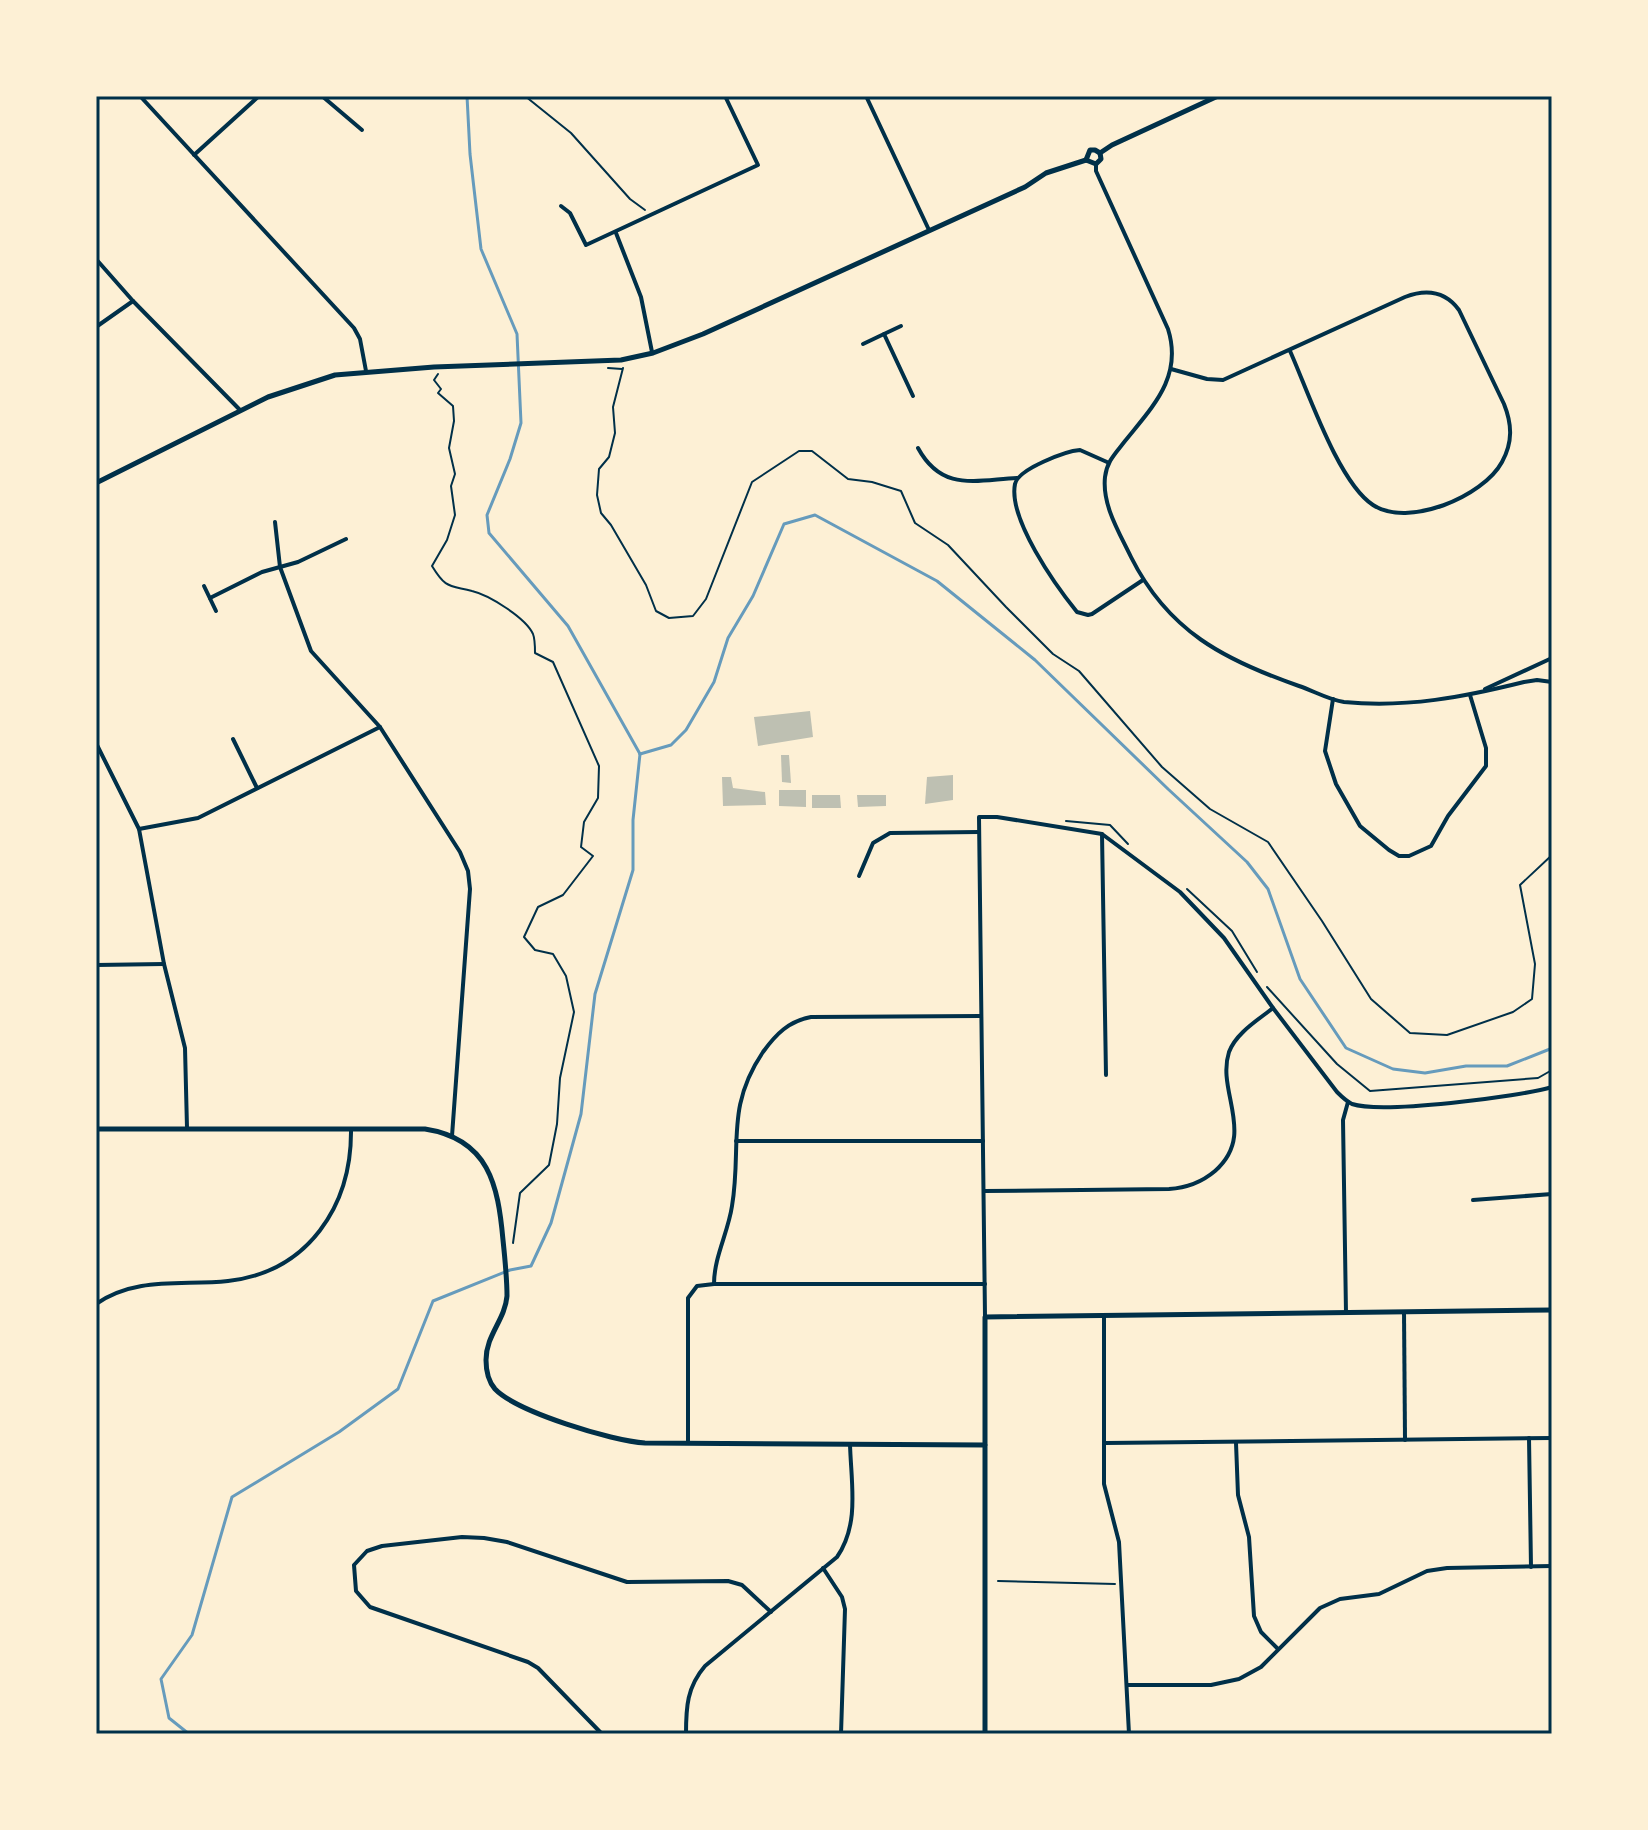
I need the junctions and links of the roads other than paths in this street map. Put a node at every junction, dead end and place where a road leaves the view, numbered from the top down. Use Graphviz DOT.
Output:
graph roads {
  1 [pos="259,96"];
  2 [pos="322,96"];
  3 [pos="725,96"];
  4 [pos="866,96"];
  5 [pos="1218,96"];
  6 [pos="142,97"];
  7 [pos="362,130"];
  8 [pos="1100,153"];
  9 [pos="194,155"];
  10 [pos="1086,160"];
  11 [pos="1096,164"];
  12 [pos="561,206"];
  13 [pos="929,230"];
  14 [pos="616,233"];
  15 [pos="96,259"];
  16 [pos="133,301"];
  17 [pos="901,326"];
  18 [pos="96,327"];
  19 [pos="884,334"];
  20 [pos="863,344"];
  21 [pos="1290,351"];
  22 [pos="653,353"];
  23 [pos="1171,369"];
  24 [pos="366,371"];
  25 [pos="913,396"];
  26 [pos="240,410"];
  27 [pos="918,448"];
  28 [pos="1107,462"];
  29 [pos="1017,478"];
  30 [pos="96,483"];
  31 [pos="275,522"];
  32 [pos="346,539"];
  33 [pos="280,567"];
  34 [pos="1143,580"];
  35 [pos="204,586"];
  36 [pos="210,598"];
  37 [pos="216,611"];
  38 [pos="1552,658"];
  39 [pos="1552,682"];
  40 [pos="1480,692"];
  41 [pos="1470,695"];
  42 [pos="1333,699"];
  43 [pos="380,727"];
  44 [pos="233,739"];
  45 [pos="96,743"];
  46 [pos="257,788"];
  47 [pos="139,829"];
  48 [pos="979,832"];
  49 [pos="1102,834"];
  50 [pos="859,876"];
  51 [pos="164,964"];
  52 [pos="96,965"];
  53 [pos="1273,1008"];
  54 [pos="981,1016"];
  55 [pos="1106,1075"];
  56 [pos="1552,1087"];
  57 [pos="1348,1102"];
  58 [pos="187,1128"];
  59 [pos="96,1129"];
  60 [pos="351,1129"];
  61 [pos="452,1136"];
  62 [pos="736,1141"];
  63 [pos="983,1141"];
  64 [pos="984,1191"];
  65 [pos="1552,1194"];
  66 [pos="1473,1200"];
  67 [pos="714,1284"];
  68 [pos="985,1284"];
  69 [pos="96,1304"];
  70 [pos="1552,1310"];
  71 [pos="1404,1312"];
  72 [pos="1346,1313"];
  73 [pos="1104,1316"];
  74 [pos="985,1317"];
  75 [pos="1529,1438"];
  76 [pos="1552,1438"];
  77 [pos="1405,1440"];
  78 [pos="688,1443"];
  79 [pos="1105,1443"];
  80 [pos="1236,1443"];
  81 [pos="850,1444"];
  82 [pos="985,1445"];
  83 [pos="1552,1566"];
  84 [pos="1531,1567"];
  85 [pos="823,1568"];
  86 [pos="771,1612"];
  87 [pos="1278,1649"];
  88 [pos="1128,1685"];
  89 [pos="602,1734"];
  90 [pos="686,1734"];
  91 [pos="841,1734"];
  92 [pos="985,1734"];
  93 [pos="1129,1734"];
  1 -- 9 [label="street"];
  2 -- 7 [label="street"];
  3 -- 14 [label="street"];
  4 -- 13 [label="street"];
  5 -- 8 [label="street"];
  6 -- 9 [label="street"];
  8 -- 10 [label="street"];
  8 -- 11 [label="street"];
  9 -- 24 [label="street"];
  10 -- 11 [label="street"];
  10 -- 13 [label="street"];
  11 -- 23 [label="street"];
  12 -- 14 [label="street"];
  13 -- 22 [label="street"];
  14 -- 22 [label="street"];
  15 -- 16 [label="street"];
  16 -- 18 [label="street"];
  16 -- 26 [label="street"];
  17 -- 19 [label="street"];
  19 -- 20 [label="street"];
  19 -- 25 [label="street"];
  21 -- 21 [label="street"];
  21 -- 23 [label="street"];
  22 -- 24 [label="street"];
  23 -- 28 [label="street"];
  24 -- 26 [label="street"];
  26 -- 30 [label="street"];
  27 -- 29 [label="street"];
  28 -- 29 [label="street"];
  28 -- 34 [label="street"];
  29 -- 34 [label="street"];
  31 -- 33 [label="street"];
  32 -- 33 [label="street"];
  33 -- 36 [label="street"];
  33 -- 43 [label="street"];
  34 -- 42 [label="street"];
  35 -- 36 [label="street"];
  36 -- 37 [label="street"];
  38 -- 40 [label="street"];
  39 -- 40 [label="street"];
  40 -- 41 [label="street"];
  41 -- 42 [label="street"];
  41 -- 42 [label="street"];
  43 -- 46 [label="street"];
  43 -- 61 [label="street"];
  44 -- 46 [label="street"];
  45 -- 47 [label="street"];
  46 -- 47 [label="street"];
  47 -- 51 [label="street"];
  48 -- 49 [label="street"];
  48 -- 50 [label="street"];
  48 -- 54 [label="street"];
  49 -- 53 [label="street"];
  49 -- 55 [label="street"];
  51 -- 52 [label="street"];
  51 -- 58 [label="street"];
  53 -- 57 [label="street"];
  53 -- 64 [label="street"];
  54 -- 62 [label="street"];
  54 -- 63 [label="street"];
  56 -- 57 [label="street"];
  57 -- 72 [label="street"];
  58 -- 59 [label="street"];
  58 -- 60 [label="street"];
  60 -- 61 [label="street"];
  60 -- 69 [label="street"];
  61 -- 78 [label="street"];
  62 -- 63 [label="street"];
  62 -- 67 [label="street"];
  63 -- 64 [label="street"];
  64 -- 68 [label="street"];
  65 -- 66 [label="street"];
  67 -- 68 [label="street"];
  67 -- 78 [label="street"];
  68 -- 74 [label="street"];
  70 -- 71 [label="street"];
  71 -- 72 [label="street"];
  71 -- 77 [label="street"];
  72 -- 73 [label="street"];
  73 -- 74 [label="street"];
  73 -- 79 [label="street"];
  74 -- 82 [label="street"];
  75 -- 76 [label="street"];
  75 -- 77 [label="street"];
  75 -- 84 [label="street"];
  77 -- 80 [label="street"];
  78 -- 81 [label="street"];
  79 -- 80 [label="street"];
  79 -- 88 [label="street"];
  80 -- 87 [label="street"];
  81 -- 82 [label="street"];
  81 -- 85 [label="street"];
  82 -- 92 [label="street"];
  83 -- 84 [label="street"];
  84 -- 87 [label="street"];
  85 -- 86 [label="street"];
  85 -- 91 [label="street"];
  86 -- 89 [label="street"];
  86 -- 90 [label="street"];
  87 -- 88 [label="street"];
  88 -- 93 [label="street"];
}
